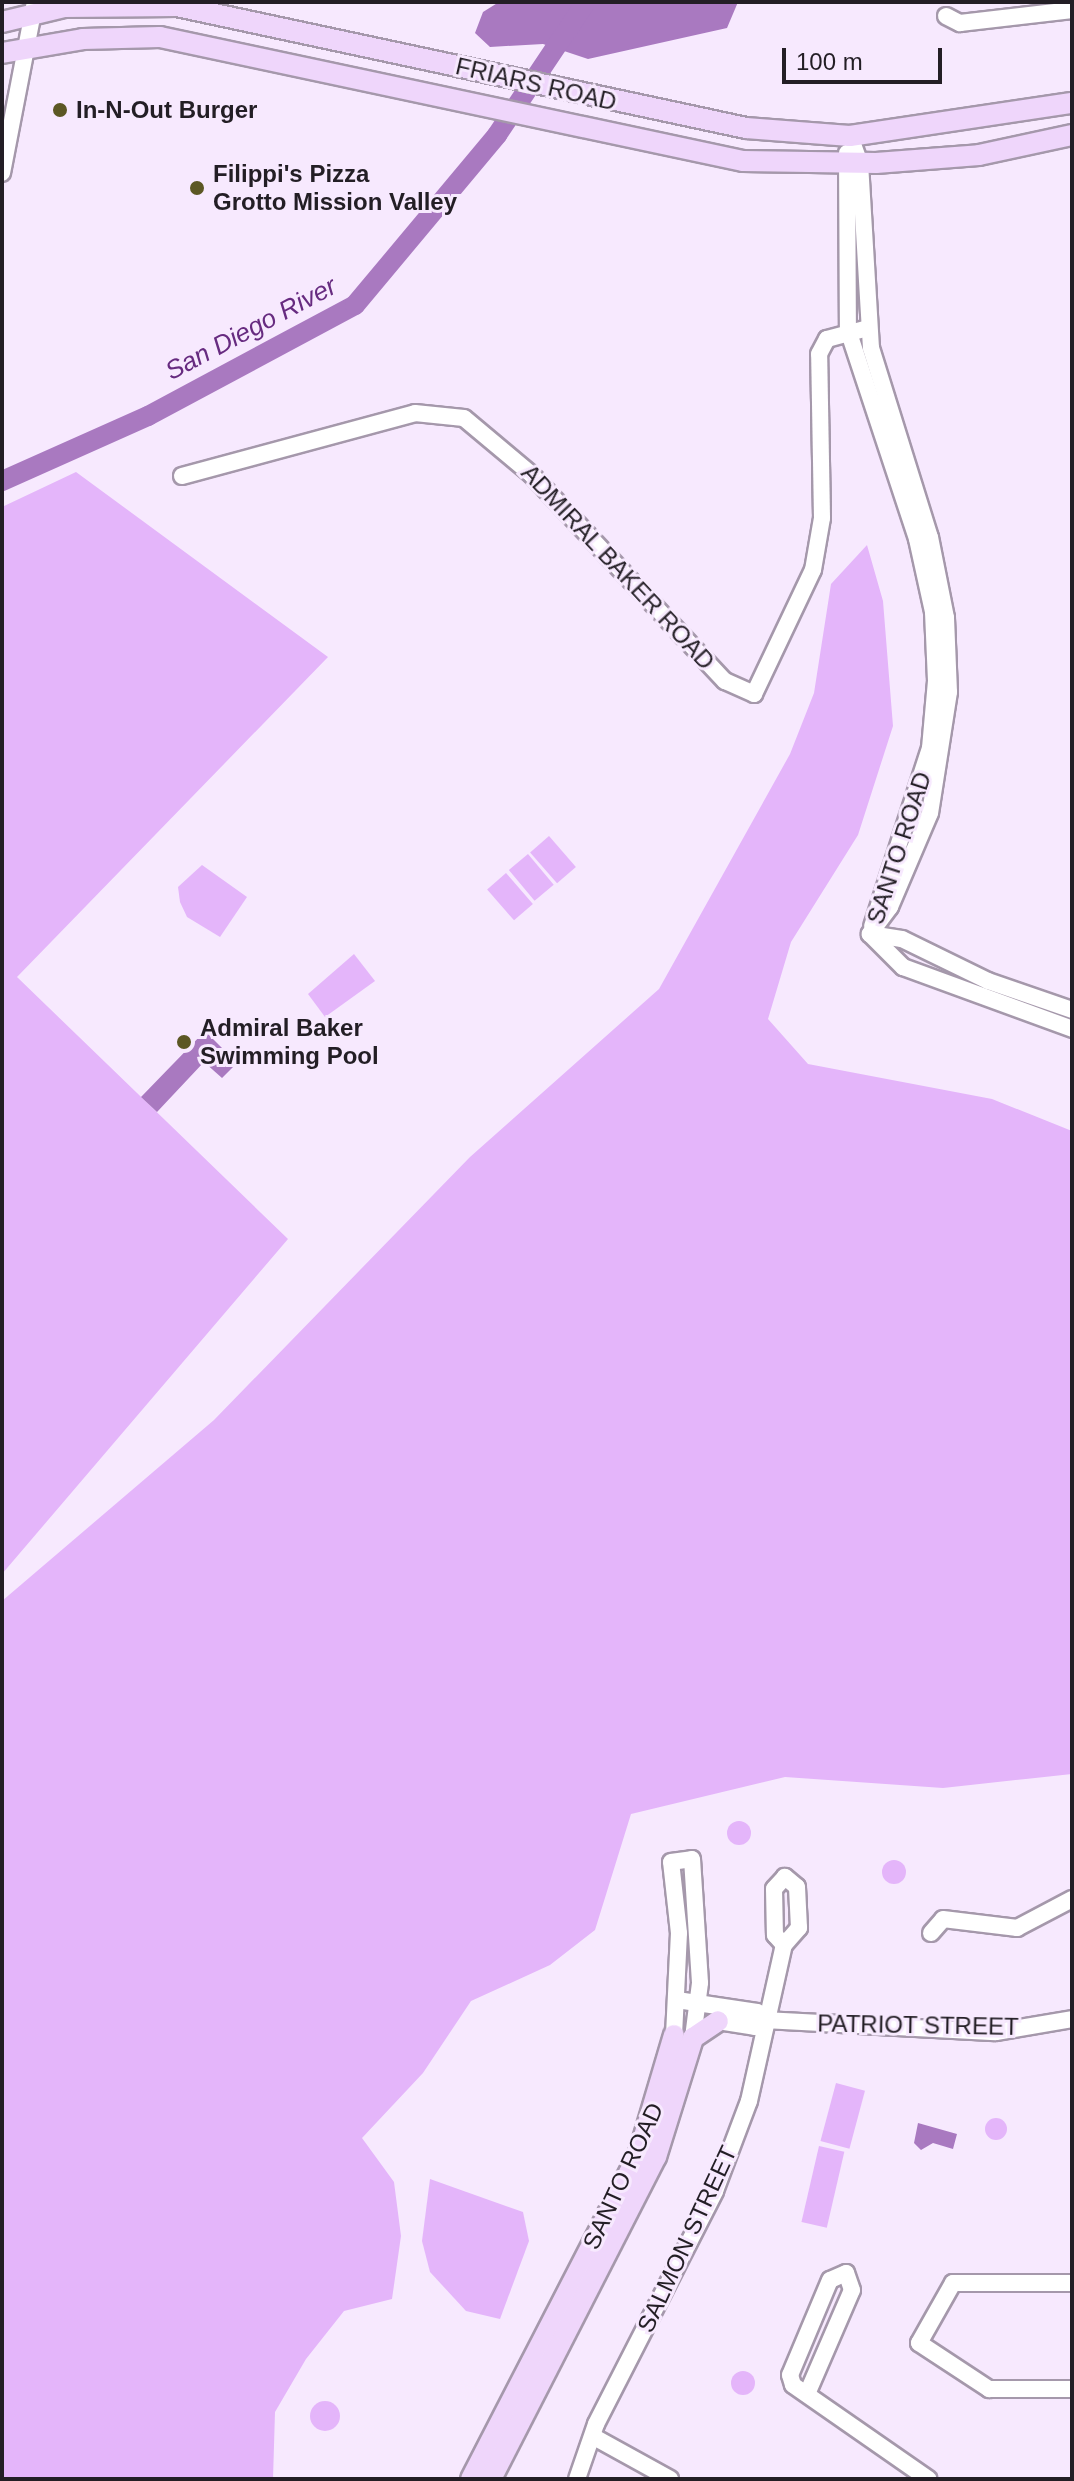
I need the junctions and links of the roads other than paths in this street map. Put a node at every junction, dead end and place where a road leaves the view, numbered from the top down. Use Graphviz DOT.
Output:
graph roads {
  1 [pos="34,8"];
  2 [pos="1072,10"];
  3 [pos="946,16"];
  4 [pos="2,22"];
  5 [pos="26,46"];
  6 [pos="2,53"];
  7 [pos="1072,103"];
  8 [pos="1072,135"];
  9 [pos="850,136"];
  10 [pos="852,164"];
  11 [pos="2,173"];
  12 [pos="868,328"];
  13 [pos="848,330"];
  14 [pos="182,476"];
  15 [pos="870,934"];
  16 [pos="1070,1004"];
  17 [pos="1066,1027"];
  18 [pos="1072,1899"];
  19 [pos="931,1933"];
  20 [pos="784,1945"];
  21 [pos="677,2000"];
  22 [pos="698,2002"];
  23 [pos="1072,2019"];
  24 [pos="764,2020"];
  25 [pos="718,2021"];
  26 [pos="683,2037"];
  27 [pos="1072,2283"];
  28 [pos="1072,2389"];
  29 [pos="807,2394"];
  30 [pos="594,2437"];
  31 [pos="471,2479"];
  32 [pos="491,2479"];
  33 [pos="577,2479"];
  34 [pos="670,2479"];
  35 [pos="928,2479"];
  1 -- 4 [label="main road, FRIARS ROAD"];
  1 -- 5 [label="street"];
  1 -- 9 [label="main road, FRIARS ROAD"];
  2 -- 3 [label="street"];
  5 -- 6 [label="main road, FRIARS ROAD"];
  5 -- 10 [label="main road, FRIARS ROAD"];
  5 -- 11 [label="street"];
  7 -- 9 [label="main road, FRIARS ROAD"];
  8 -- 10 [label="main road, FRIARS ROAD"];
  9 -- 10 [label="street, SANTO ROAD"];
  10 -- 12 [label="street, SANTO ROAD"];
  10 -- 13 [label="street, SANTO ROAD"];
  12 -- 13 [label="street"];
  12 -- 15 [label="street, SANTO ROAD"];
  13 -- 14 [label="street, ADMIRAL BAKER ROAD"];
  13 -- 15 [label="street, SANTO ROAD"];
  15 -- 16 [label="street"];
  15 -- 17 [label="street"];
  16 -- 17 [label="street"];
  18 -- 19 [label="street"];
  20 -- 24 [label="street, SALMON STREET"];
  21 -- 22 [label="street, PATRIOT STREET"];
  21 -- 22 [label="street, SANTO ROAD"];
  21 -- 26 [label="street, SANTO ROAD"];
  22 -- 24 [label="street, PATRIOT STREET"];
  22 -- 26 [label="street, SANTO ROAD"];
  23 -- 24 [label="street, PATRIOT STREET"];
  24 -- 25 [label="street, PATRIOT STREET"];
  24 -- 30 [label="street, SALMON STREET"];
  25 -- 26 [label="main road"];
  26 -- 31 [label="main road, SANTO ROAD"];
  26 -- 32 [label="main road, SANTO ROAD"];
  27 -- 28 [label="street"];
  29 -- 29 [label="street"];
  29 -- 35 [label="street"];
  30 -- 33 [label="street, SALMON STREET"];
  30 -- 34 [label="street"];
}
